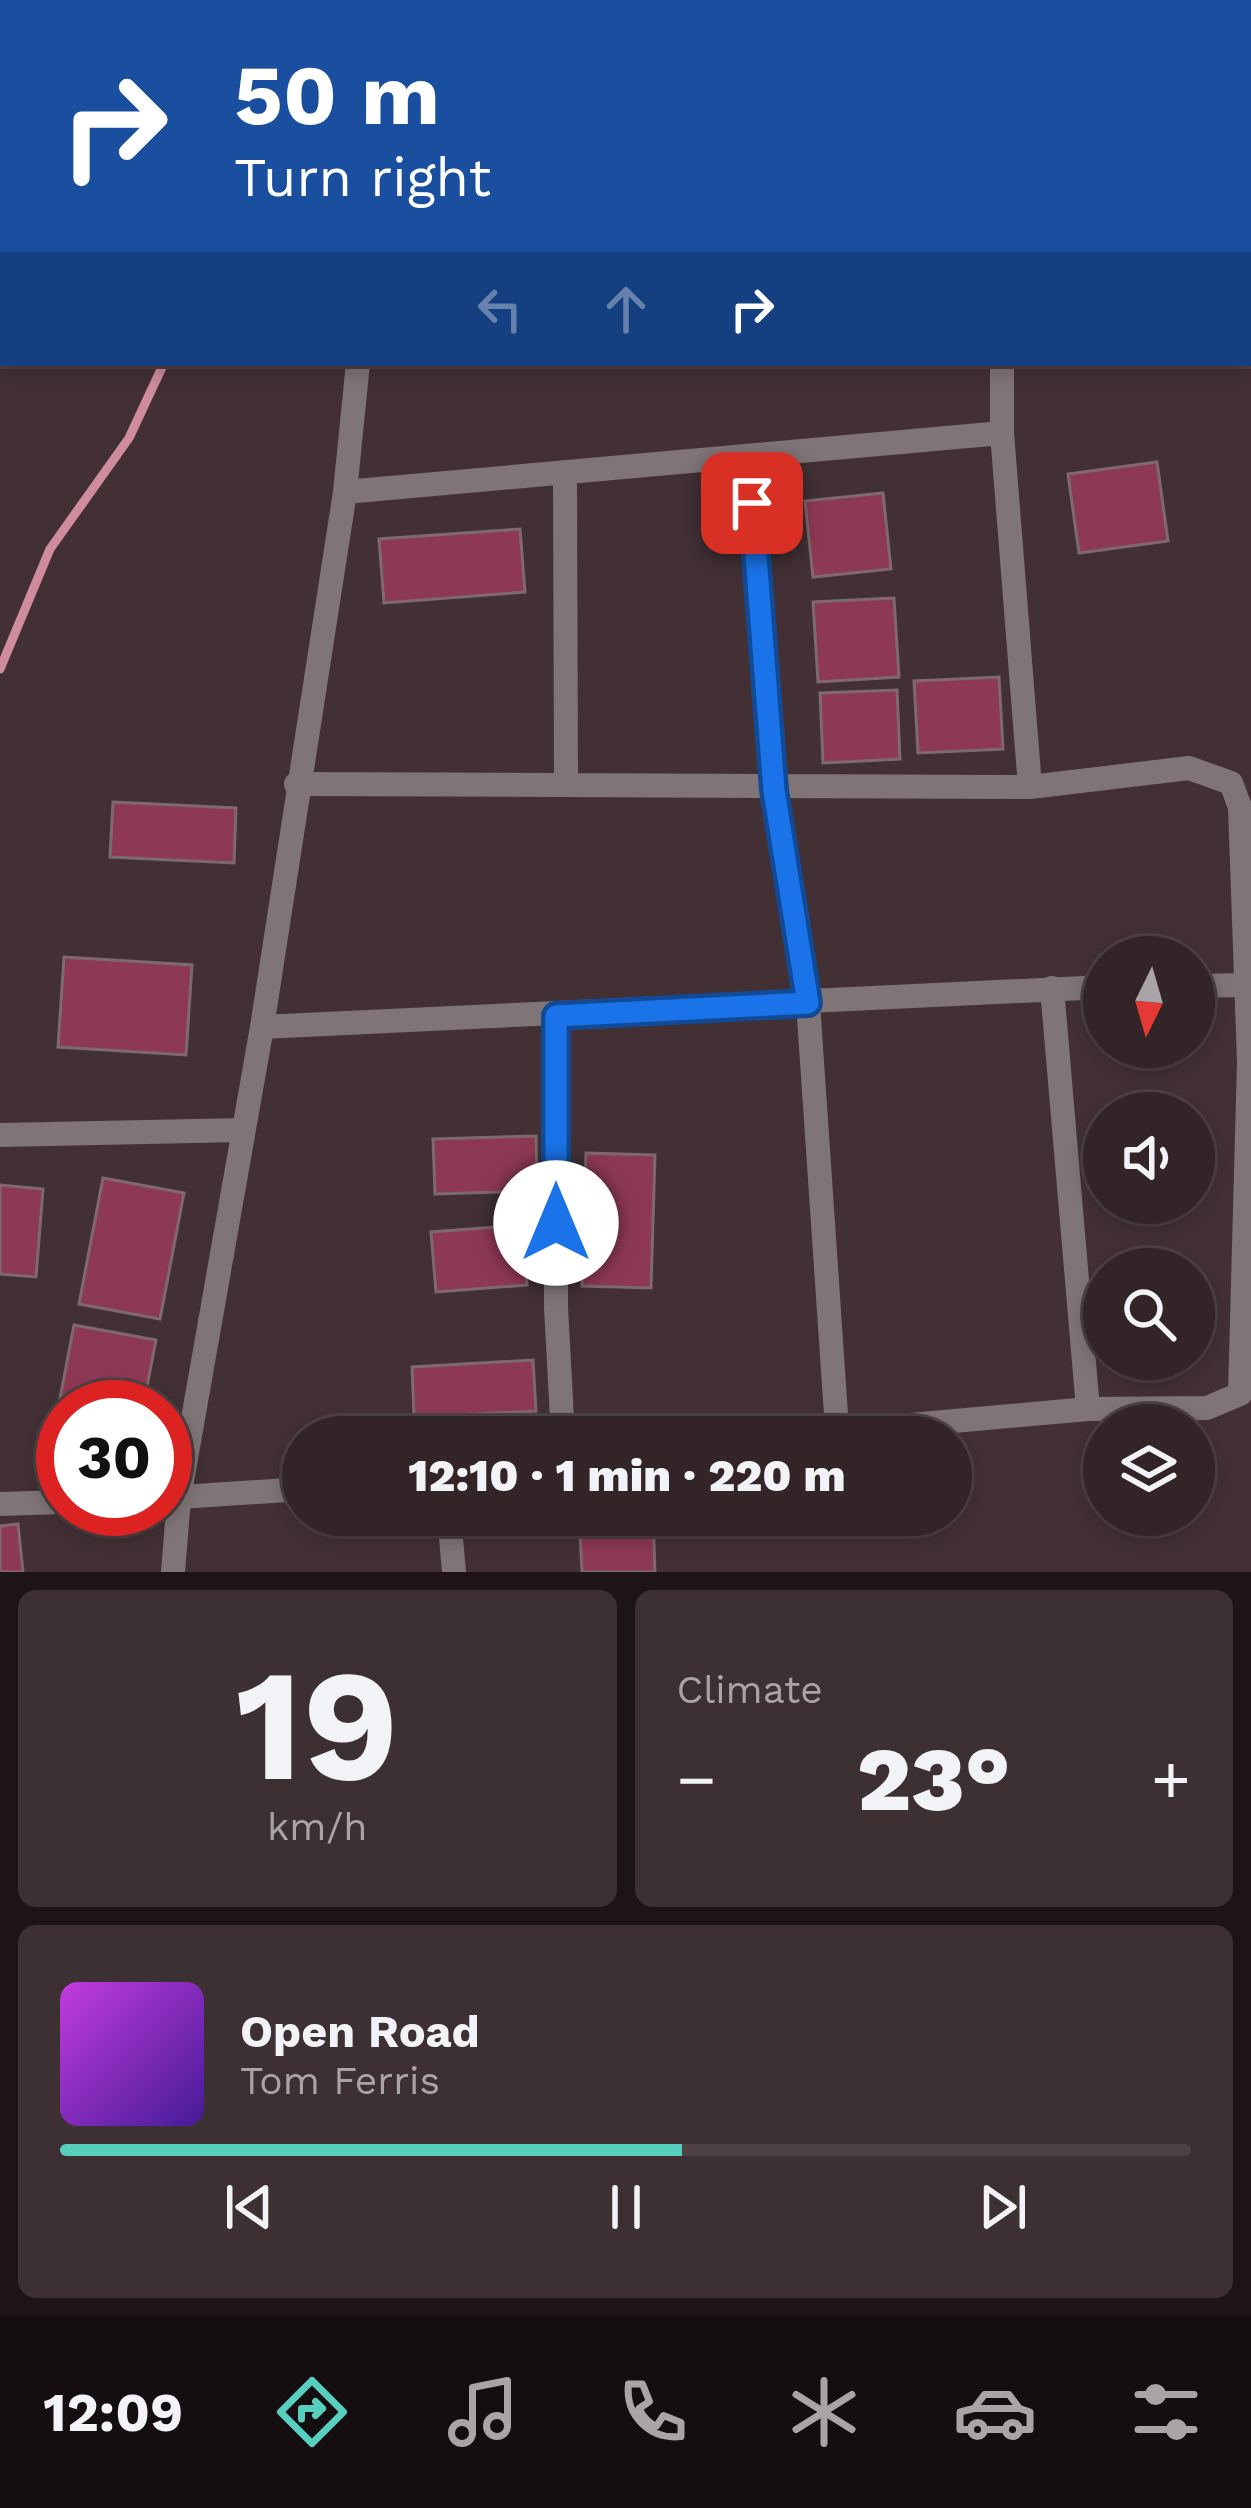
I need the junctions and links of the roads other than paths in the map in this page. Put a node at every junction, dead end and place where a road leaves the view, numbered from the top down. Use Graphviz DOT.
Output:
graph roads {
  1 [pos="358,366"];
  2 [pos="1002,366"];
  3 [pos="1002,434"];
  4 [pos="748,456"];
  5 [pos="565,472"];
  6 [pos="345,492"];
  7 [pos="296,784"];
  8 [pos="566,785"];
  9 [pos="1030,787"];
  10 [pos="774,790"];
  11 [pos="1246,861"];
  12 [pos="1244,985"];
  13 [pos="1215,986"];
  14 [pos="1083,987"];
  15 [pos="1052,988"];
  16 [pos="808,1003"];
  17 [pos="556,1016"];
  18 [pos="262,1027"];
  19 [pos="1250,1062"];
  20 [pos="243,1130"];
  21 [pos="0,1135"];
  22 [pos="192,1394"];
  23 [pos="1088,1404"];
  24 [pos="1215,1405"];
  25 [pos="1083,1409"];
  26 [pos="562,1416"];
  27 [pos="836,1416"];
  28 [pos="972,1418"];
  29 [pos="282,1490"];
  30 [pos="192,1497"];
  31 [pos="36,1503"];
  32 [pos="0,1504"];
  33 [pos="172,1536"];
  34 [pos="451,1536"];
  35 [pos="172,1572"];
  36 [pos="454,1572"];
  1 -- 6 [label="street"];
  2 -- 3 [label="street"];
  3 -- 4 [label="street"];
  3 -- 9 [label="street"];
  4 -- 5 [label="street"];
  4 -- 10 [label="street"];
  5 -- 6 [label="street"];
  5 -- 8 [label="street"];
  6 -- 7 [label="street"];
  7 -- 8 [label="street"];
  7 -- 18 [label="street"];
  8 -- 10 [label="street"];
  9 -- 10 [label="street"];
  9 -- 11 [label="street"];
  10 -- 16 [label="street"];
  11 -- 12 [label="street"];
  12 -- 13 [label="street"];
  12 -- 19 [label="street"];
  14 -- 15 [label="street"];
  15 -- 16 [label="street"];
  15 -- 23 [label="street"];
  16 -- 17 [label="street"];
  16 -- 27 [label="street"];
  17 -- 18 [label="street"];
  17 -- 26 [label="street"];
  18 -- 20 [label="street"];
  19 -- 24 [label="street"];
  20 -- 21 [label="street"];
  20 -- 22 [label="street"];
  25 -- 28 [label="street"];
  29 -- 30 [label="street"];
  31 -- 32 [label="street"];
  33 -- 35 [label="street"];
  34 -- 36 [label="street"];
}
